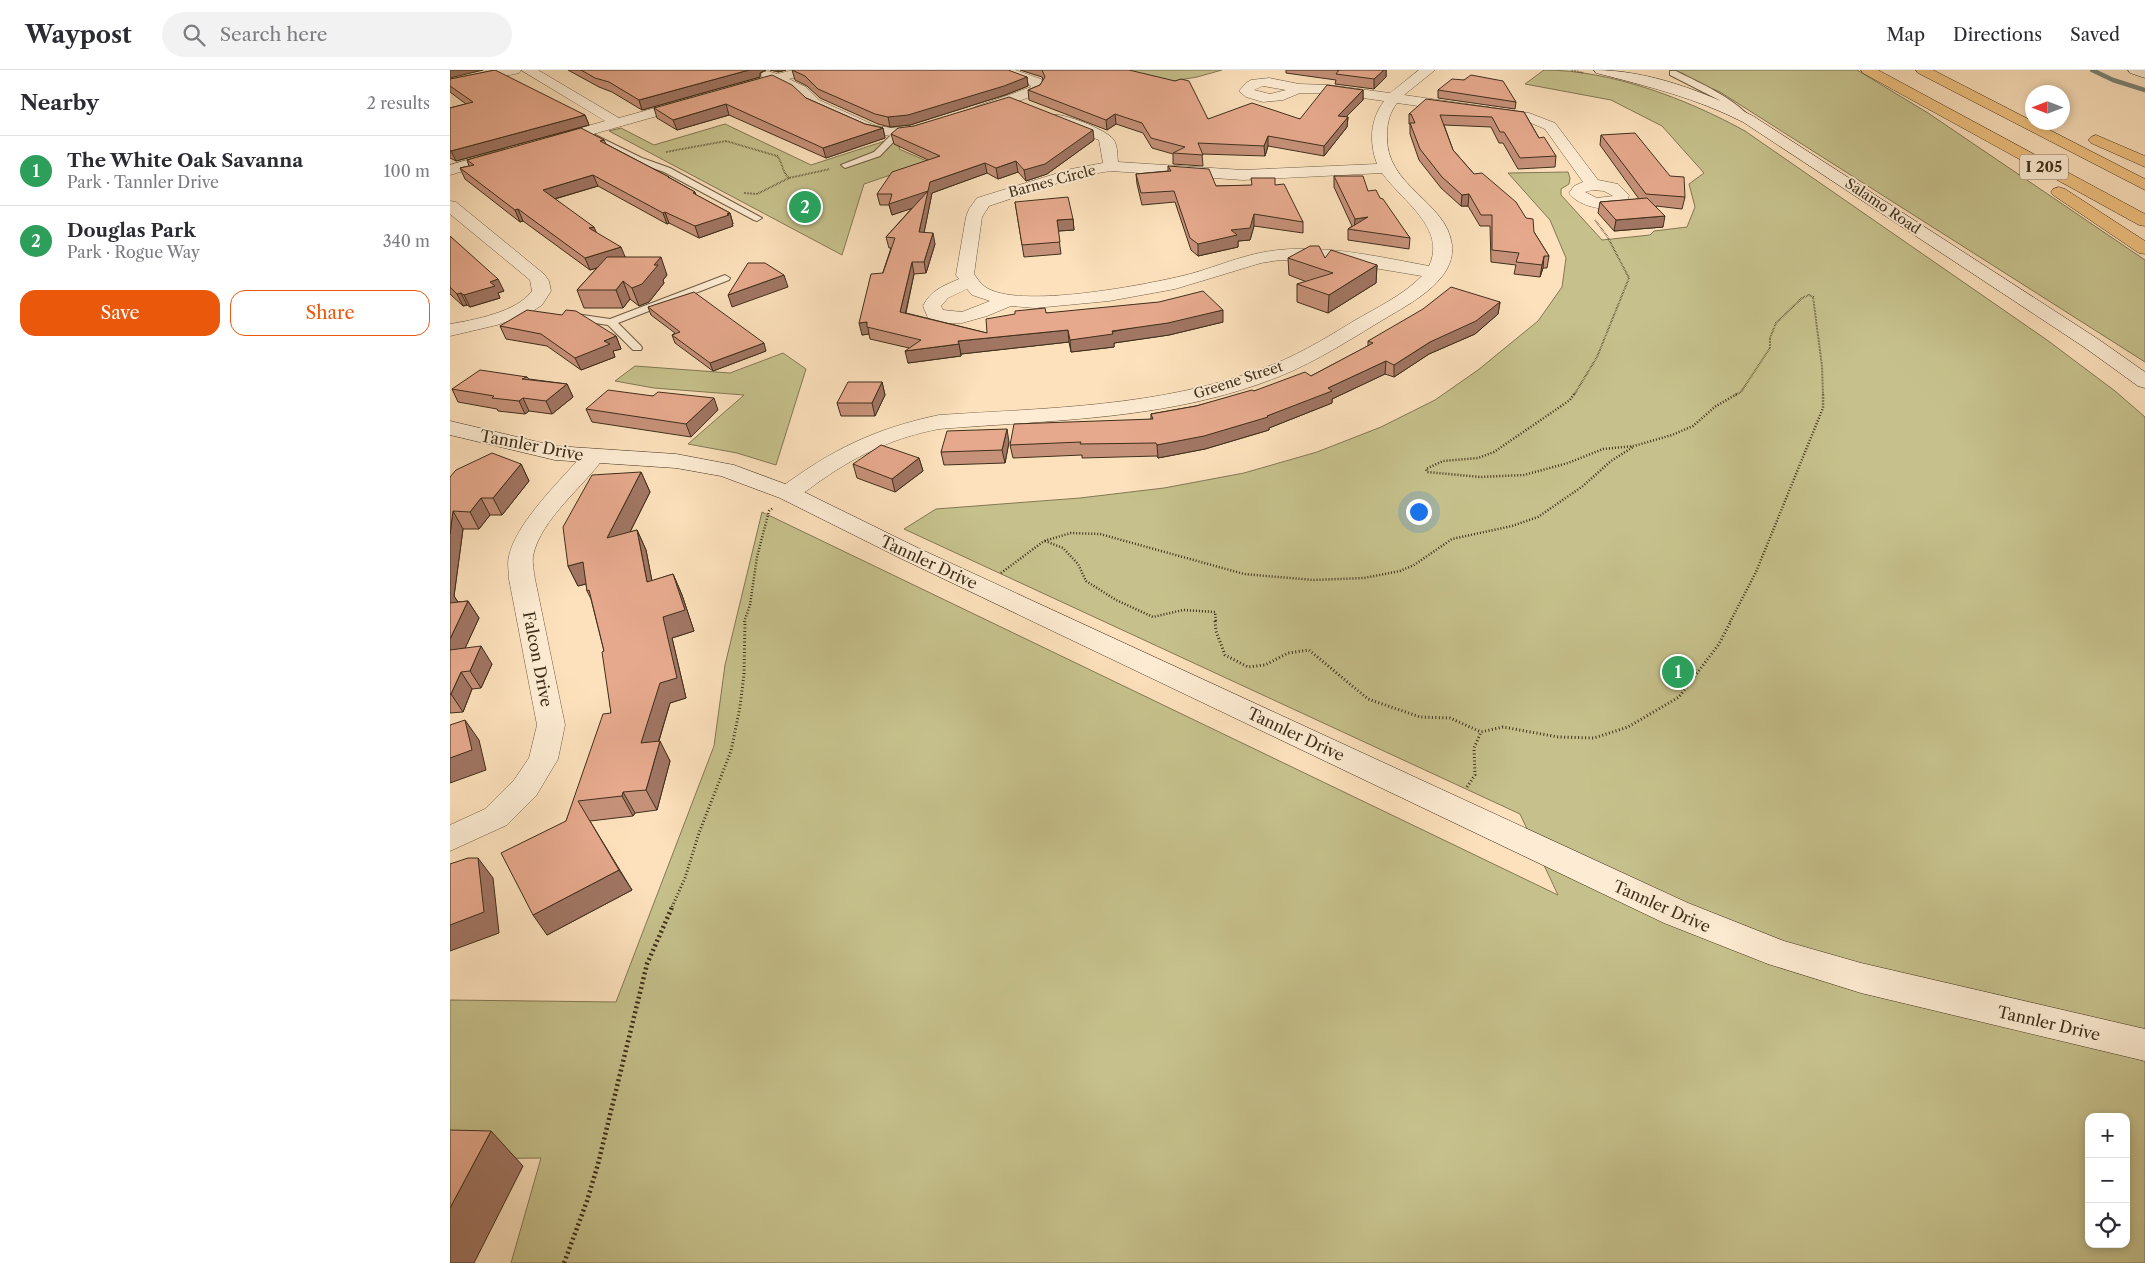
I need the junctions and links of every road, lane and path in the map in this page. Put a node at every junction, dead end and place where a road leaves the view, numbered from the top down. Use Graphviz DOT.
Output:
graph roads {
  1 [pos="514,70"];
  2 [pos="528,70"];
  3 [pos="755,70"];
  4 [pos="808,70"];
  5 [pos="1002,70"];
  6 [pos="1428,70"];
  7 [pos="1601,70"];
  8 [pos="1868,70"];
  9 [pos="1923,70"];
  10 [pos="1941,70"];
  11 [pos="2135,70"];
  12 [pos="1673,73"];
  13 [pos="2145,74"];
  14 [pos="776,79"];
  15 [pos="450,84"];
  16 [pos="728,92"];
  17 [pos="705,98"];
  18 [pos="1393,99"];
  19 [pos="1011,100"];
  20 [pos="1256,101"];
  21 [pos="1028,107"];
  22 [pos="2025,109"];
  23 [pos="1944,112"];
  24 [pos="1046,113"];
  25 [pos="968,114"];
  26 [pos="1748,119"];
  27 [pos="944,121"];
  28 [pos="618,122"];
  29 [pos="583,132"];
  30 [pos="898,133"];
  31 [pos="2080,133"];
  32 [pos="539,145"];
  33 [pos="520,150"];
  34 [pos="671,156"];
  35 [pos="2145,162"];
  36 [pos="845,165"];
  37 [pos="1111,166"];
  38 [pos="1386,168"];
  39 [pos="450,170"];
  40 [pos="789,178"];
  41 [pos="1593,185"];
  42 [pos="2145,185"];
  43 [pos="740,192"];
  44 [pos="450,206"];
  45 [pos="757,218"];
  46 [pos="2145,221"];
  47 [pos="1607,236"];
  48 [pos="2145,249"];
  49 [pos="1435,273"];
  50 [pos="725,278"];
  51 [pos="968,282"];
  52 [pos="1006,301"];
  53 [pos="555,314"];
  54 [pos="611,322"];
  55 [pos="450,330"];
  56 [pos="637,348"];
  57 [pos="2145,382"];
  58 [pos="450,428"];
  59 [pos="1634,446"];
  60 [pos="594,456"];
  61 [pos="788,493"];
  62 [pos="1044,541"];
  63 [pos="982,587"];
  64 [pos="1481,732"];
  65 [pos="1452,808"];
  66 [pos="450,839"];
  67 [pos="2145,1045"];
  68 [pos="564,1263"];
  1 -- 15 [label="street"];
  2 -- 28 [label="street"];
  3 -- 14 [label="street"];
  4 -- 14 [label="street"];
  5 -- 19 [label="street"];
  6 -- 18 [label="street, Greene Street"];
  7 -- 26 [label="street, Salamo Road"];
  8 -- 23 [label="highway, I 205"];
  9 -- 42 [label="highway, I 205"];
  10 -- 22 [label="highway"];
  11 -- 13 [label="street"];
  12 -- 26 [label="lane"];
  14 -- 16 [label="street"];
  14 -- 30 [label="street"];
  17 -- 28 [label="street"];
  18 -- 20 [label="street"];
  18 -- 38 [label="street, Greene Street"];
  18 -- 41 [label="street"];
  19 -- 21 [label="street"];
  19 -- 25 [label="street"];
  23 -- 46 [label="highway, I 205"];
  23 -- 48 [label="highway"];
  24 -- 37 [label="street"];
  26 -- 57 [label="street, Salamo Road"];
  27 -- 30 [label="street"];
  28 -- 29 [label="street"];
  29 -- 32 [label="street"];
  29 -- 45 [label="lane"];
  30 -- 36 [label="lane"];
  31 -- 35 [label="highway"];
  33 -- 39 [label="street"];
  34 -- 40 [label="path"];
  36 -- 40 [label="path"];
  37 -- 38 [label="street, Barnes Circle"];
  37 -- 51 [label="street, Barnes Circle"];
  38 -- 49 [label="street, Greene Street"];
  40 -- 43 [label="path"];
  44 -- 55 [label="street"];
  47 -- 59 [label="path"];
  49 -- 52 [label="street"];
  49 -- 61 [label="street, Greene Street"];
  50 -- 54 [label="lane"];
  51 -- 52 [label="street"];
  51 -- 52 [label="street"];
  53 -- 54 [label="lane"];
  54 -- 56 [label="lane"];
  58 -- 60 [label="street, Tannler Drive"];
  59 -- 62 [label="path"];
  59 -- 64 [label="path"];
  60 -- 61 [label="street, Tannler Drive"];
  60 -- 66 [label="street, Falcon Drive"];
  61 -- 63 [label="street, Tannler Drive"];
  61 -- 68 [label="path"];
  62 -- 63 [label="path"];
  62 -- 64 [label="path"];
  63 -- 65 [label="street, Tannler Drive"];
  64 -- 65 [label="path"];
  65 -- 67 [label="street, Tannler Drive"];
}
